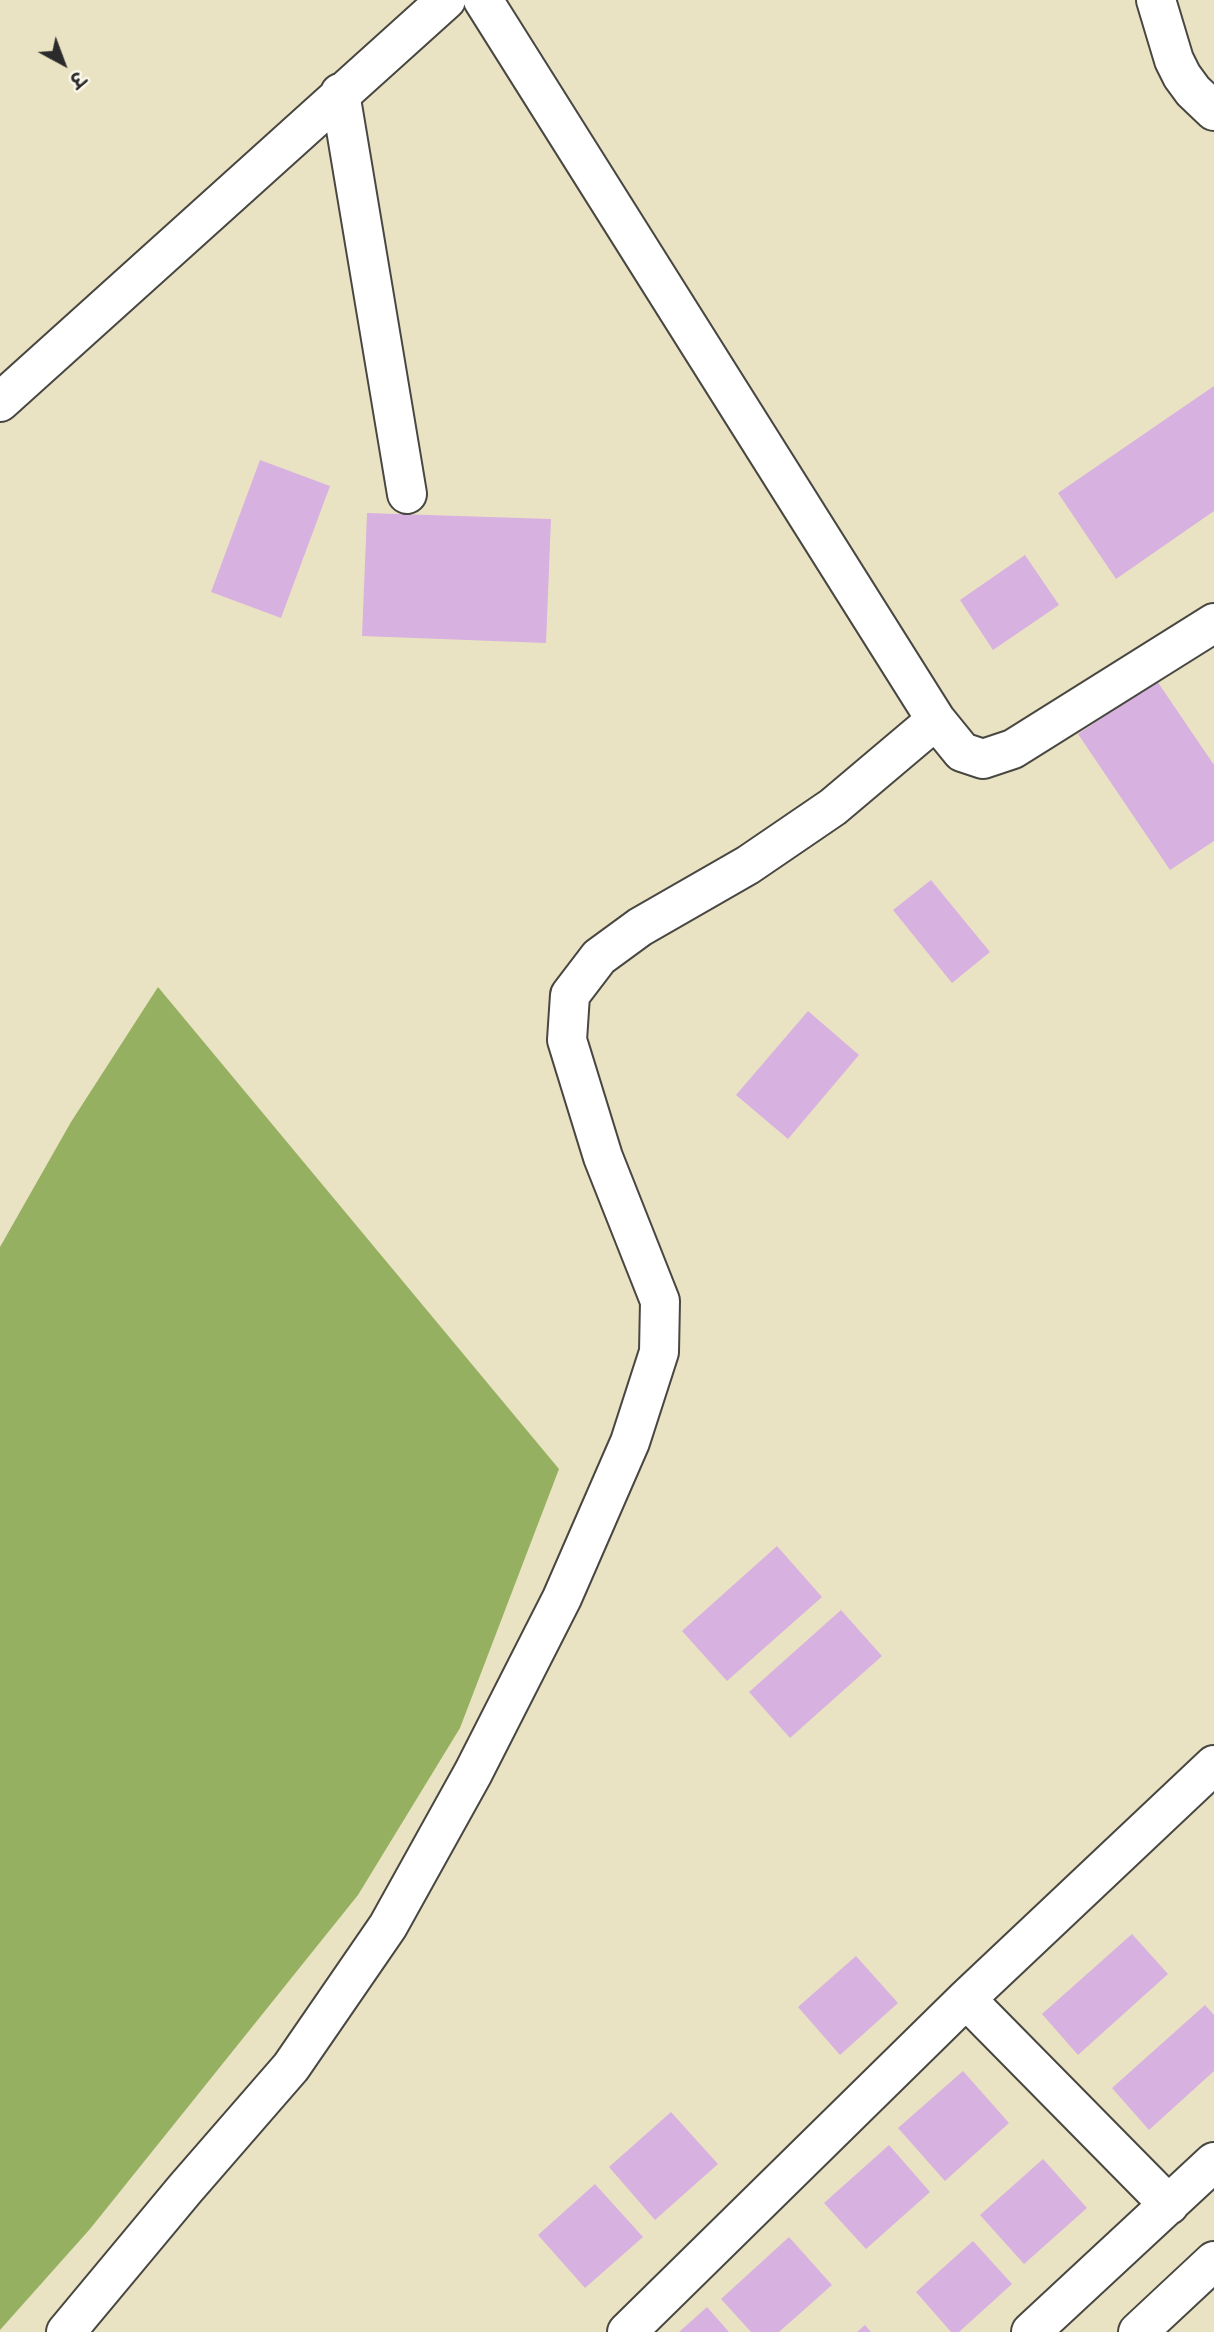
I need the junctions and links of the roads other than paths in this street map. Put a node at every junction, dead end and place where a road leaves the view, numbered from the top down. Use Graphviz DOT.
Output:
graph roads {
  1 [pos="446,0"];
  2 [pos="483,0"];
  3 [pos="1156,0"];
  4 [pos="340,93"];
  5 [pos="1214,111"];
  6 [pos="0,402"];
  7 [pos="407,494"];
  8 [pos="1214,623"];
  9 [pos="936,720"];
  10 [pos="1214,1765"];
  11 [pos="966,1999"];
  12 [pos="1214,2162"];
  13 [pos="1169,2205"];
  14 [pos="1214,2262"];
  15 [pos="66,2332"];
  16 [pos="627,2332"];
  17 [pos="1031,2332"];
  18 [pos="1138,2332"];
  1 -- 4 [label="street"];
  2 -- 9 [label="street"];
  3 -- 5 [label="street"];
  4 -- 6 [label="street"];
  4 -- 7 [label="street"];
  8 -- 9 [label="street"];
  9 -- 15 [label="street"];
  10 -- 11 [label="street"];
  11 -- 13 [label="street"];
  11 -- 16 [label="street"];
  12 -- 13 [label="street"];
  13 -- 17 [label="street"];
  14 -- 18 [label="street"];
}
